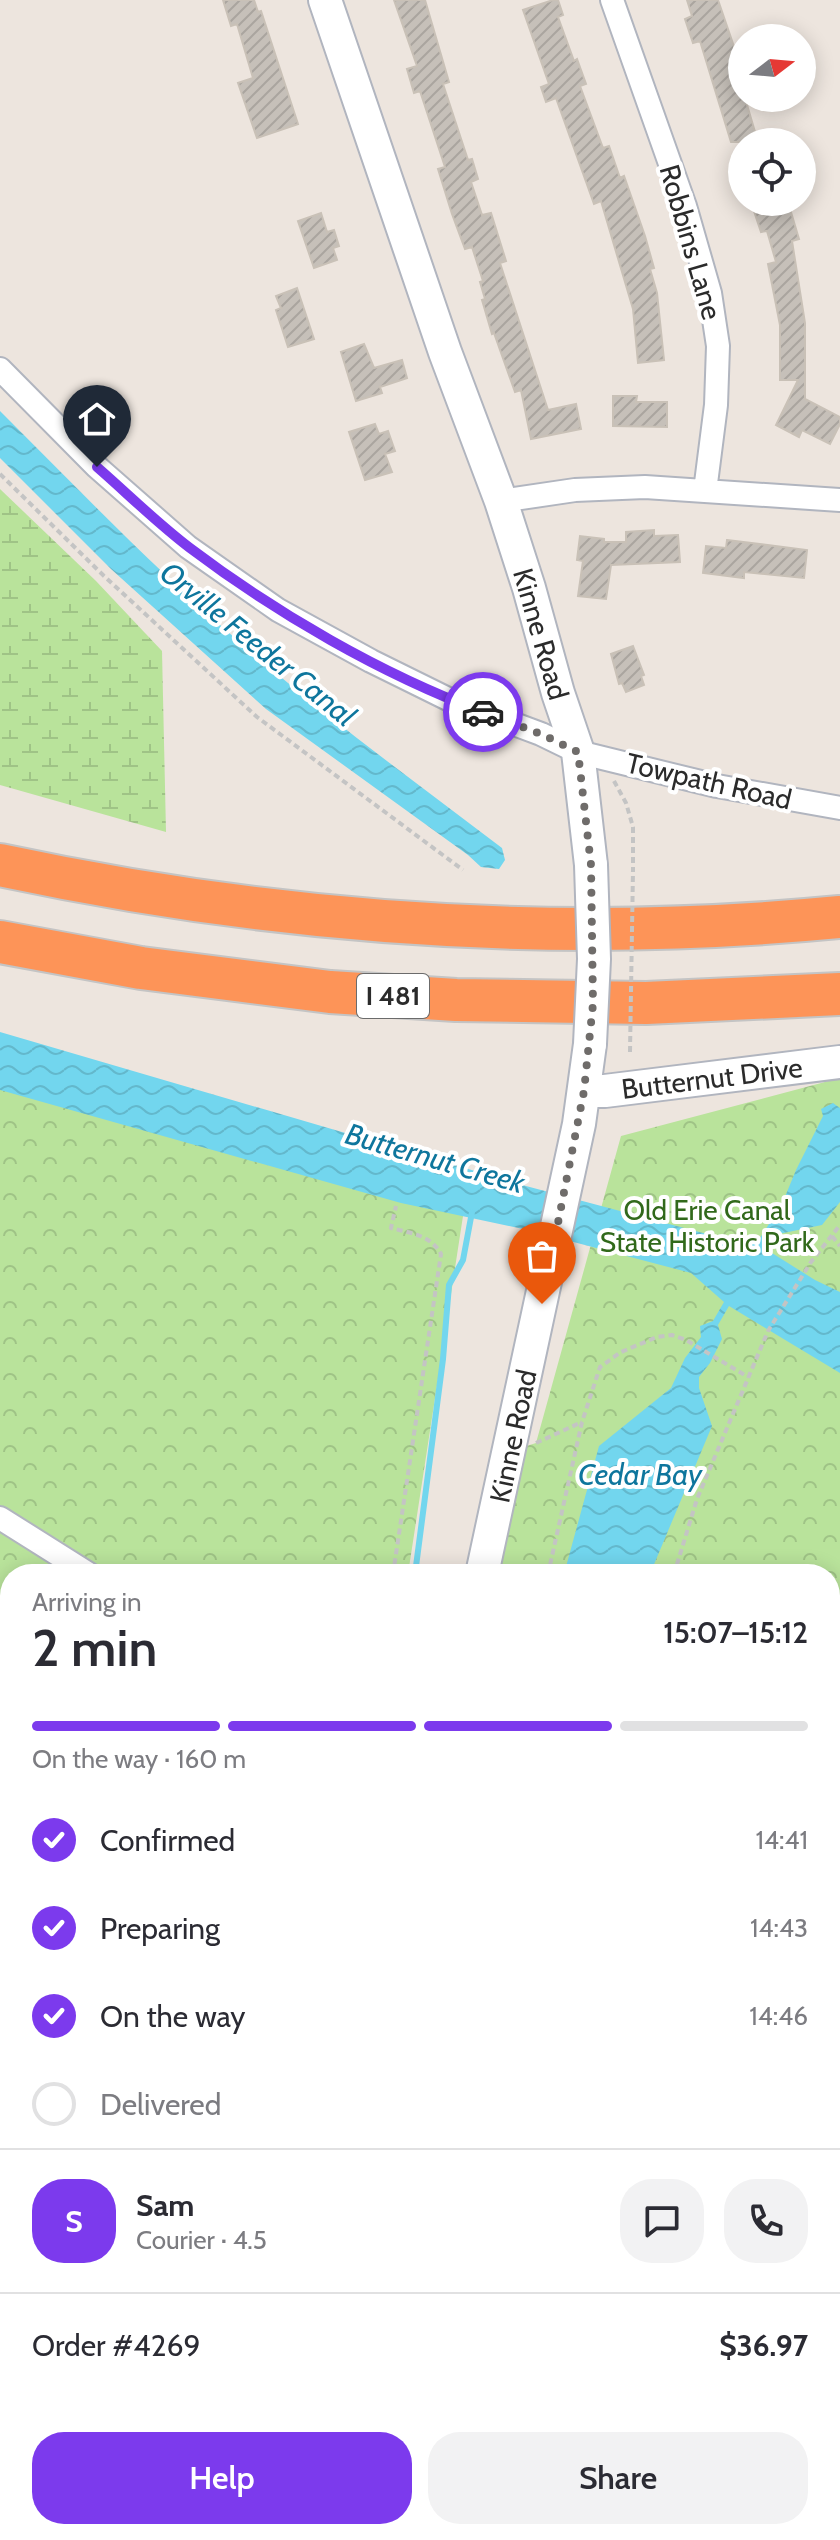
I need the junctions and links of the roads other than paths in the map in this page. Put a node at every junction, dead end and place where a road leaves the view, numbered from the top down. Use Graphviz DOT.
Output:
graph roads {
  1 [pos="325,0"];
  2 [pos="612,0"];
  3 [pos="0,369"];
  4 [pos="705,491"];
  5 [pos="840,500"];
  6 [pos="501,501"];
  7 [pos="578,752"];
  8 [pos="840,808"];
  9 [pos="0,865"];
  10 [pos="840,917"];
  11 [pos="0,942"];
  12 [pos="840,994"];
  13 [pos="840,1062"];
  14 [pos="584,1091"];
  15 [pos="0,1518"];
  16 [pos="73,1564"];
  17 [pos="484,1564"];
  1 -- 6 [label="street, Kinne Road"];
  2 -- 4 [label="street, Robbins Lane"];
  3 -- 7 [label="street"];
  4 -- 5 [label="street"];
  4 -- 6 [label="street"];
  6 -- 7 [label="street, Kinne Road"];
  7 -- 8 [label="street, Towpath Road"];
  7 -- 14 [label="street, Kinne Road, bridge"];
  9 -- 10 [label="highway"];
  11 -- 12 [label="highway, I 481"];
  13 -- 14 [label="street, Butternut Drive"];
  14 -- 17 [label="street, Kinne Road"];
  15 -- 16 [label="street"];
}
